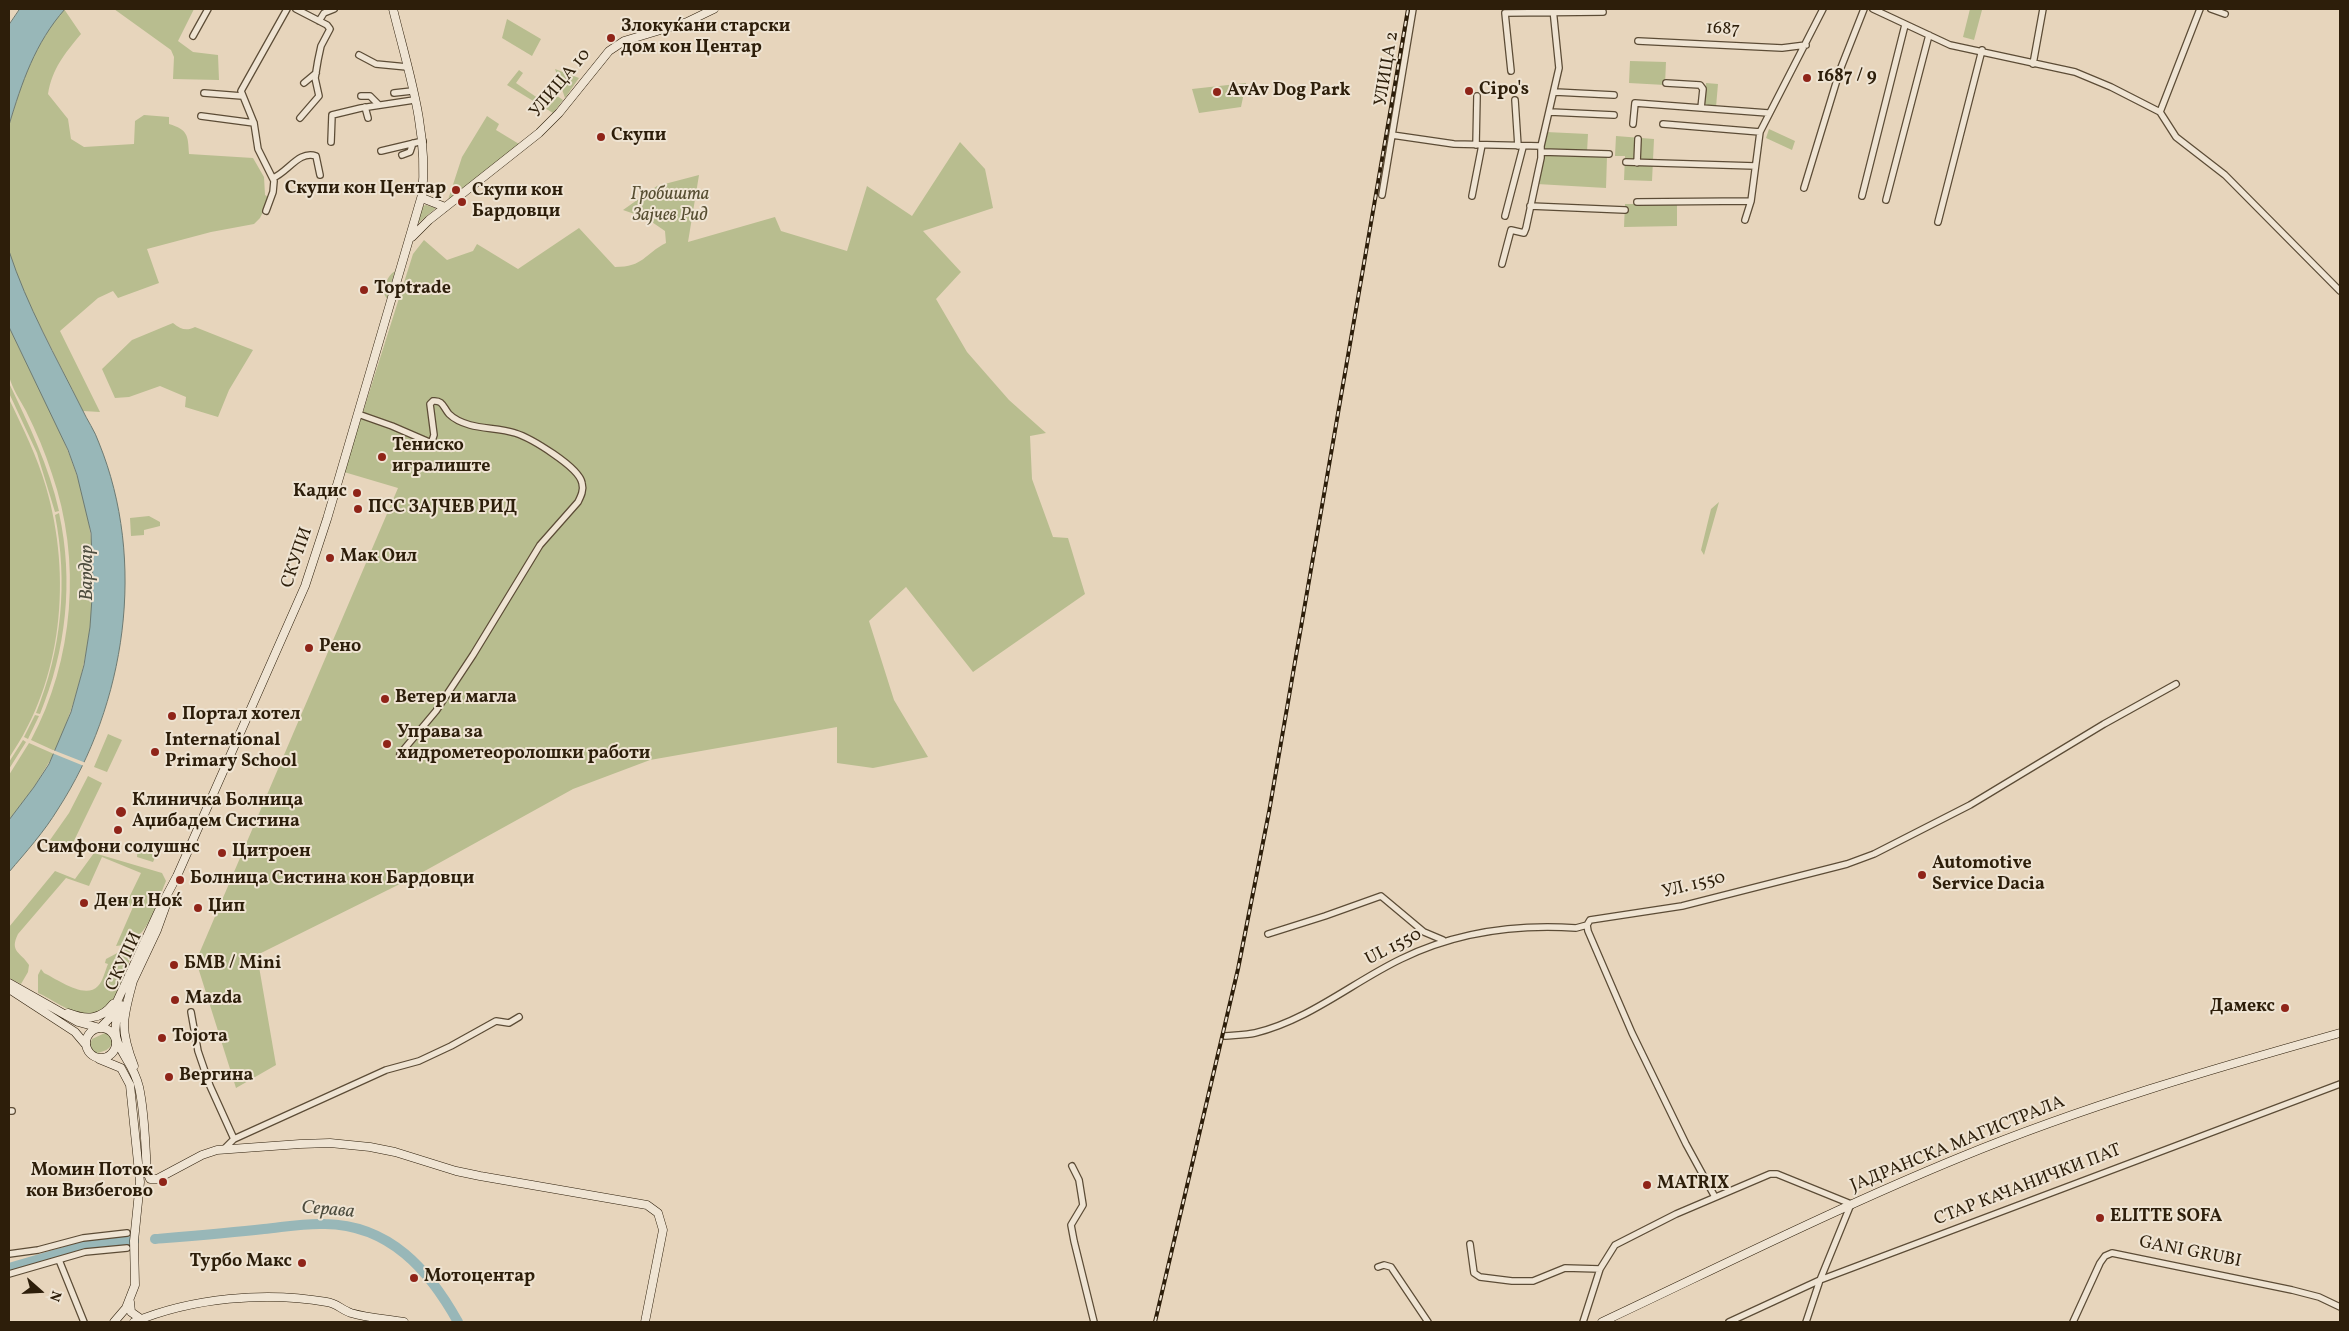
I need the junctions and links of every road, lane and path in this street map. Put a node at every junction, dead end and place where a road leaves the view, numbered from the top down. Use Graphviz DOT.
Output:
graph roads {
  1 [pos="208,9"];
  2 [pos="287,9"];
  3 [pos="334,9"];
  4 [pos="393,9"];
  5 [pos="714,9"];
  6 [pos="1413,9"];
  7 [pos="1823,9"];
  8 [pos="1864,9"];
  9 [pos="1873,9"];
  10 [pos="2043,9"];
  11 [pos="2200,9"];
  12 [pos="2211,9"];
  13 [pos="299,10"];
  14 [pos="1553,10"];
  15 [pos="1603,12"];
  16 [pos="2225,14"];
  17 [pos="319,20"];
  18 [pos="1905,25"];
  19 [pos="1929,34"];
  20 [pos="193,36"];
  21 [pos="1638,41"];
  22 [pos="1806,45"];
  23 [pos="1982,50"];
  24 [pos="359,55"];
  25 [pos="2034,64"];
  26 [pos="407,67"];
  27 [pos="1511,71"];
  28 [pos="316,73"];
  29 [pos="304,83"];
  30 [pos="1666,83"];
  31 [pos="412,91"];
  32 [pos="1555,92"];
  33 [pos="204,93"];
  34 [pos="394,93"];
  35 [pos="1614,95"];
  36 [pos="242,96"];
  37 [pos="361,96"];
  38 [pos="1477,96"];
  39 [pos="414,100"];
  40 [pos="1515,100"];
  41 [pos="379,105"];
  42 [pos="365,107"];
  43 [pos="1701,108"];
  44 [pos="1550,112"];
  45 [pos="2160,112"];
  46 [pos="1768,113"];
  47 [pos="1614,115"];
  48 [pos="201,116"];
  49 [pos="300,118"];
  50 [pos="368,118"];
  51 [pos="254,123"];
  52 [pos="1634,124"];
  53 [pos="1663,124"];
  54 [pos="1760,132"];
  55 [pos="1392,135"];
  56 [pos="1638,140"];
  57 [pos="423,141"];
  58 [pos="331,142"];
  59 [pos="413,143"];
  60 [pos="1479,145"];
  61 [pos="1520,146"];
  62 [pos="1541,149"];
  63 [pos="381,151"];
  64 [pos="1608,154"];
  65 [pos="402,156"];
  66 [pos="1626,162"];
  67 [pos="1637,163"];
  68 [pos="1755,166"];
  69 [pos="320,174"];
  70 [pos="273,178"];
  71 [pos="1804,188"];
  72 [pos="1382,195"];
  73 [pos="1472,196"];
  74 [pos="1862,196"];
  75 [pos="422,198"];
  76 [pos="1886,200"];
  77 [pos="1751,201"];
  78 [pos="1637,202"];
  79 [pos="1530,206"];
  80 [pos="445,207"];
  81 [pos="1625,210"];
  82 [pos="266,211"];
  83 [pos="1505,216"];
  84 [pos="1745,220"];
  85 [pos="1938,222"];
  86 [pos="411,238"];
  87 [pos="1502,264"];
  88 [pos="2340,291"];
  89 [pos="358,414"];
  90 [pos="2176,684"];
  91 [pos="400,754"];
  92 [pos="168,897"];
  93 [pos="1587,925"];
  94 [pos="1268,934"];
  95 [pos="1443,940"];
  96 [pos="134,978"];
  97 [pos="9,988"];
  98 [pos="123,990"];
  99 [pos="52,1007"];
  100 [pos="191,1012"];
  101 [pos="519,1017"];
  102 [pos="100,1028"];
  103 [pos="2340,1033"];
  104 [pos="1225,1036"];
  105 [pos="116,1041"];
  106 [pos="86,1045"];
  107 [pos="99,1059"];
  108 [pos="2340,1084"];
  109 [pos="138,1085"];
  110 [pos="234,1139"];
  111 [pos="225,1148"];
  112 [pos="1072,1166"];
  113 [pos="1715,1197"];
  114 [pos="1851,1204"];
  115 [pos="127,1234"];
  116 [pos="1470,1244"];
  117 [pos="130,1249"];
  118 [pos="9,1254"];
  119 [pos="59,1260"];
  120 [pos="1378,1267"];
  121 [pos="1600,1269"];
  122 [pos="9,1274"];
  123 [pos="1820,1280"];
  124 [pos="130,1300"];
  125 [pos="2340,1307"];
  126 [pos="138,1321"];
  127 [pos="84,1322"];
  128 [pos="114,1322"];
  129 [pos="404,1322"];
  130 [pos="646,1322"];
  131 [pos="1094,1322"];
  132 [pos="1428,1322"];
  133 [pos="1583,1322"];
  134 [pos="1602,1322"];
  135 [pos="1729,1322"];
  136 [pos="1806,1322"];
  137 [pos="2073,1322"];
  1 -- 20 [label="street"];
  2 -- 36 [label="street"];
  3 -- 17 [label="street"];
  4 -- 26 [label="street, СКУПИ"];
  5 -- 80 [label="street, УЛИЦА 10"];
  6 -- 55 [label="street, УЛИЦА 2"];
  7 -- 22 [label="street"];
  8 -- 71 [label="street"];
  9 -- 18 [label="street"];
  10 -- 25 [label="street"];
  11 -- 45 [label="street"];
  12 -- 16 [label="street"];
  13 -- 17 [label="street"];
  14 -- 15 [label="street"];
  14 -- 27 [label="street"];
  14 -- 32 [label="street"];
  17 -- 28 [label="street"];
  18 -- 19 [label="street"];
  18 -- 74 [label="street"];
  19 -- 23 [label="street"];
  19 -- 76 [label="street"];
  21 -- 22 [label="street, 1687"];
  22 -- 46 [label="street"];
  23 -- 25 [label="street"];
  23 -- 85 [label="street"];
  24 -- 26 [label="street"];
  25 -- 45 [label="street"];
  26 -- 31 [label="street, СКУПИ"];
  28 -- 29 [label="street"];
  28 -- 49 [label="street"];
  30 -- 43 [label="street"];
  31 -- 34 [label="street"];
  31 -- 39 [label="street, СКУПИ"];
  32 -- 35 [label="street"];
  32 -- 44 [label="street"];
  33 -- 36 [label="street"];
  36 -- 51 [label="street"];
  37 -- 41 [label="street"];
  38 -- 60 [label="street"];
  39 -- 41 [label="street"];
  39 -- 57 [label="street, СКУПИ"];
  40 -- 61 [label="street"];
  41 -- 42 [label="street"];
  42 -- 50 [label="street"];
  42 -- 58 [label="street"];
  43 -- 46 [label="street"];
  43 -- 52 [label="street"];
  44 -- 47 [label="street"];
  44 -- 62 [label="street"];
  45 -- 88 [label="street"];
  46 -- 54 [label="street"];
  48 -- 51 [label="street"];
  51 -- 70 [label="street"];
  53 -- 54 [label="street"];
  54 -- 68 [label="street"];
  55 -- 60 [label="street"];
  55 -- 72 [label="street, УЛИЦА 2"];
  56 -- 67 [label="street"];
  57 -- 59 [label="street"];
  57 -- 75 [label="street, СКУПИ"];
  59 -- 63 [label="street"];
  59 -- 65 [label="street"];
  60 -- 61 [label="street"];
  60 -- 73 [label="street"];
  61 -- 62 [label="street"];
  61 -- 83 [label="street"];
  62 -- 64 [label="street"];
  62 -- 79 [label="street"];
  66 -- 67 [label="street"];
  67 -- 68 [label="street"];
  68 -- 77 [label="street"];
  69 -- 70 [label="street"];
  70 -- 82 [label="street"];
  75 -- 80 [label="street"];
  75 -- 86 [label="street, СКУПИ"];
  77 -- 78 [label="street"];
  77 -- 84 [label="street"];
  79 -- 81 [label="street"];
  79 -- 87 [label="street"];
  80 -- 86 [label="street, УЛИЦА 10"];
  86 -- 89 [label="street, СКУПИ"];
  89 -- 91 [label="street"];
  89 -- 92 [label="street, СКУПИ"];
  90 -- 93 [label="street, УЛ. 1550"];
  92 -- 96 [label="street, СКУПИ"];
  92 -- 98 [label="street, СКУПИ"];
  93 -- 95 [label="street, UL 1550"];
  93 -- 113 [label="street"];
  94 -- 95 [label="street"];
  95 -- 104 [label="street, UL 1550"];
  96 -- 105 [label="street, СКУПИ"];
  96 -- 109 [label="street"];
  97 -- 99 [label="street"];
  97 -- 106 [label="street"];
  98 -- 99 [label="street"];
  98 -- 102 [label="street, СКУПИ"];
  99 -- 102 [label="street"];
  100 -- 110 [label="street"];
  101 -- 110 [label="street"];
  102 -- 105 [label="street"];
  102 -- 106 [label="street"];
  103 -- 114 [label="street, ЈАДРАНСКА МАГИСТРАЛА"];
  105 -- 107 [label="street"];
  105 -- 109 [label="street"];
  106 -- 107 [label="street"];
  107 -- 117 [label="street"];
  108 -- 123 [label="street, СТАР КАЧАНИЧКИ ПАТ"];
  109 -- 111 [label="street"];
  110 -- 111 [label="street"];
  111 -- 130 [label="street"];
  112 -- 131 [label="street"];
  113 -- 114 [label="street"];
  113 -- 121 [label="street"];
  114 -- 123 [label="street"];
  114 -- 134 [label="street, ЈАДРАНСКА МАГИСТРАЛА"];
  115 -- 118 [label="street"];
  116 -- 121 [label="street"];
  117 -- 119 [label="street"];
  117 -- 124 [label="street"];
  119 -- 122 [label="street"];
  119 -- 127 [label="street"];
  120 -- 132 [label="street"];
  121 -- 133 [label="street"];
  123 -- 135 [label="street, СТАР КАЧАНИЧКИ ПАТ"];
  123 -- 136 [label="street"];
  124 -- 126 [label="street"];
  124 -- 128 [label="street"];
  125 -- 137 [label="street, GANI GRUBI"];
  126 -- 129 [label="street"];
}
